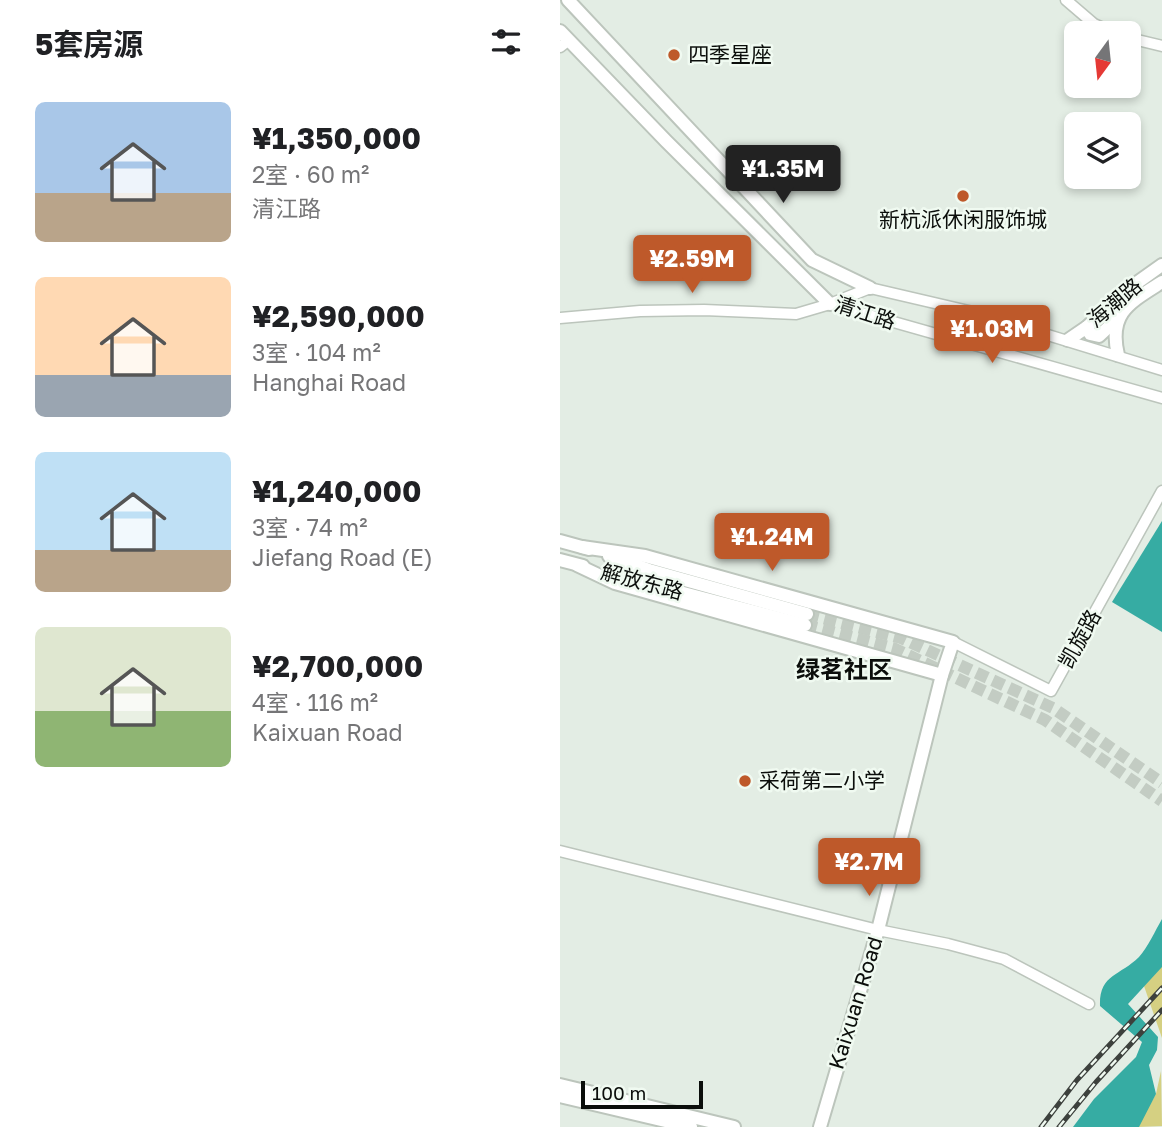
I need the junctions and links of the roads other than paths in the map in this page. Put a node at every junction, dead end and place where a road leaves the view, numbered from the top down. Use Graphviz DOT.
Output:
graph roads {
  1 [pos="568,0"];
  2 [pos="1066,0"];
  3 [pos="1090,21"];
  4 [pos="563,39"];
  5 [pos="1141,41"];
  6 [pos="1162,46"];
  7 [pos="1162,265"];
  8 [pos="1162,282"];
  9 [pos="870,288"];
  10 [pos="830,304"];
  11 [pos="1118,317"];
  12 [pos="560,318"];
  13 [pos="1087,327"];
  14 [pos="1068,340"];
  15 [pos="1118,355"];
  16 [pos="1162,370"];
  17 [pos="1162,398"];
  18 [pos="1162,491"];
  19 [pos="560,541"];
  20 [pos="582,547"];
  21 [pos="560,560"];
  22 [pos="577,565"];
  23 [pos="953,642"];
  24 [pos="942,675"];
  25 [pos="560,851"];
  26 [pos="878,930"];
  27 [pos="1089,1004"];
  28 [pos="560,1085"];
  29 [pos="560,1096"];
  30 [pos="691,1127"];
  31 [pos="734,1127"];
  32 [pos="820,1127"];
  1 -- 9 [label="main road, 清江路"];
  2 -- 3 [label="street"];
  4 -- 10 [label="main road, 清江路"];
  5 -- 6 [label="street"];
  7 -- 13 [label="main road, 海潮路"];
  8 -- 11 [label="main road, 海潮路"];
  9 -- 10 [label="street"];
  9 -- 14 [label="street, 清江路"];
  10 -- 12 [label="street"];
  10 -- 17 [label="street, 清江路"];
  11 -- 13 [label="main road"];
  11 -- 15 [label="main road, 海潮路"];
  13 -- 14 [label="main road, 海潮路"];
  14 -- 15 [label="street, 清江路"];
  15 -- 16 [label="street, 清江路"];
  18 -- 23 [label="street, 凯旋路"];
  19 -- 20 [label="main road"];
  20 -- 22 [label="main road, 解放东路"];
  20 -- 23 [label="main road"];
  21 -- 22 [label="main road, 解放东路"];
  22 -- 24 [label="main road"];
  23 -- 24 [label="main road, Kaixuan Road"];
  24 -- 26 [label="main road, Kaixuan Road"];
  25 -- 26 [label="street"];
  26 -- 27 [label="street"];
  26 -- 32 [label="main road, Kaixuan Road"];
  28 -- 31 [label="main road"];
  29 -- 30 [label="main road"];
}
